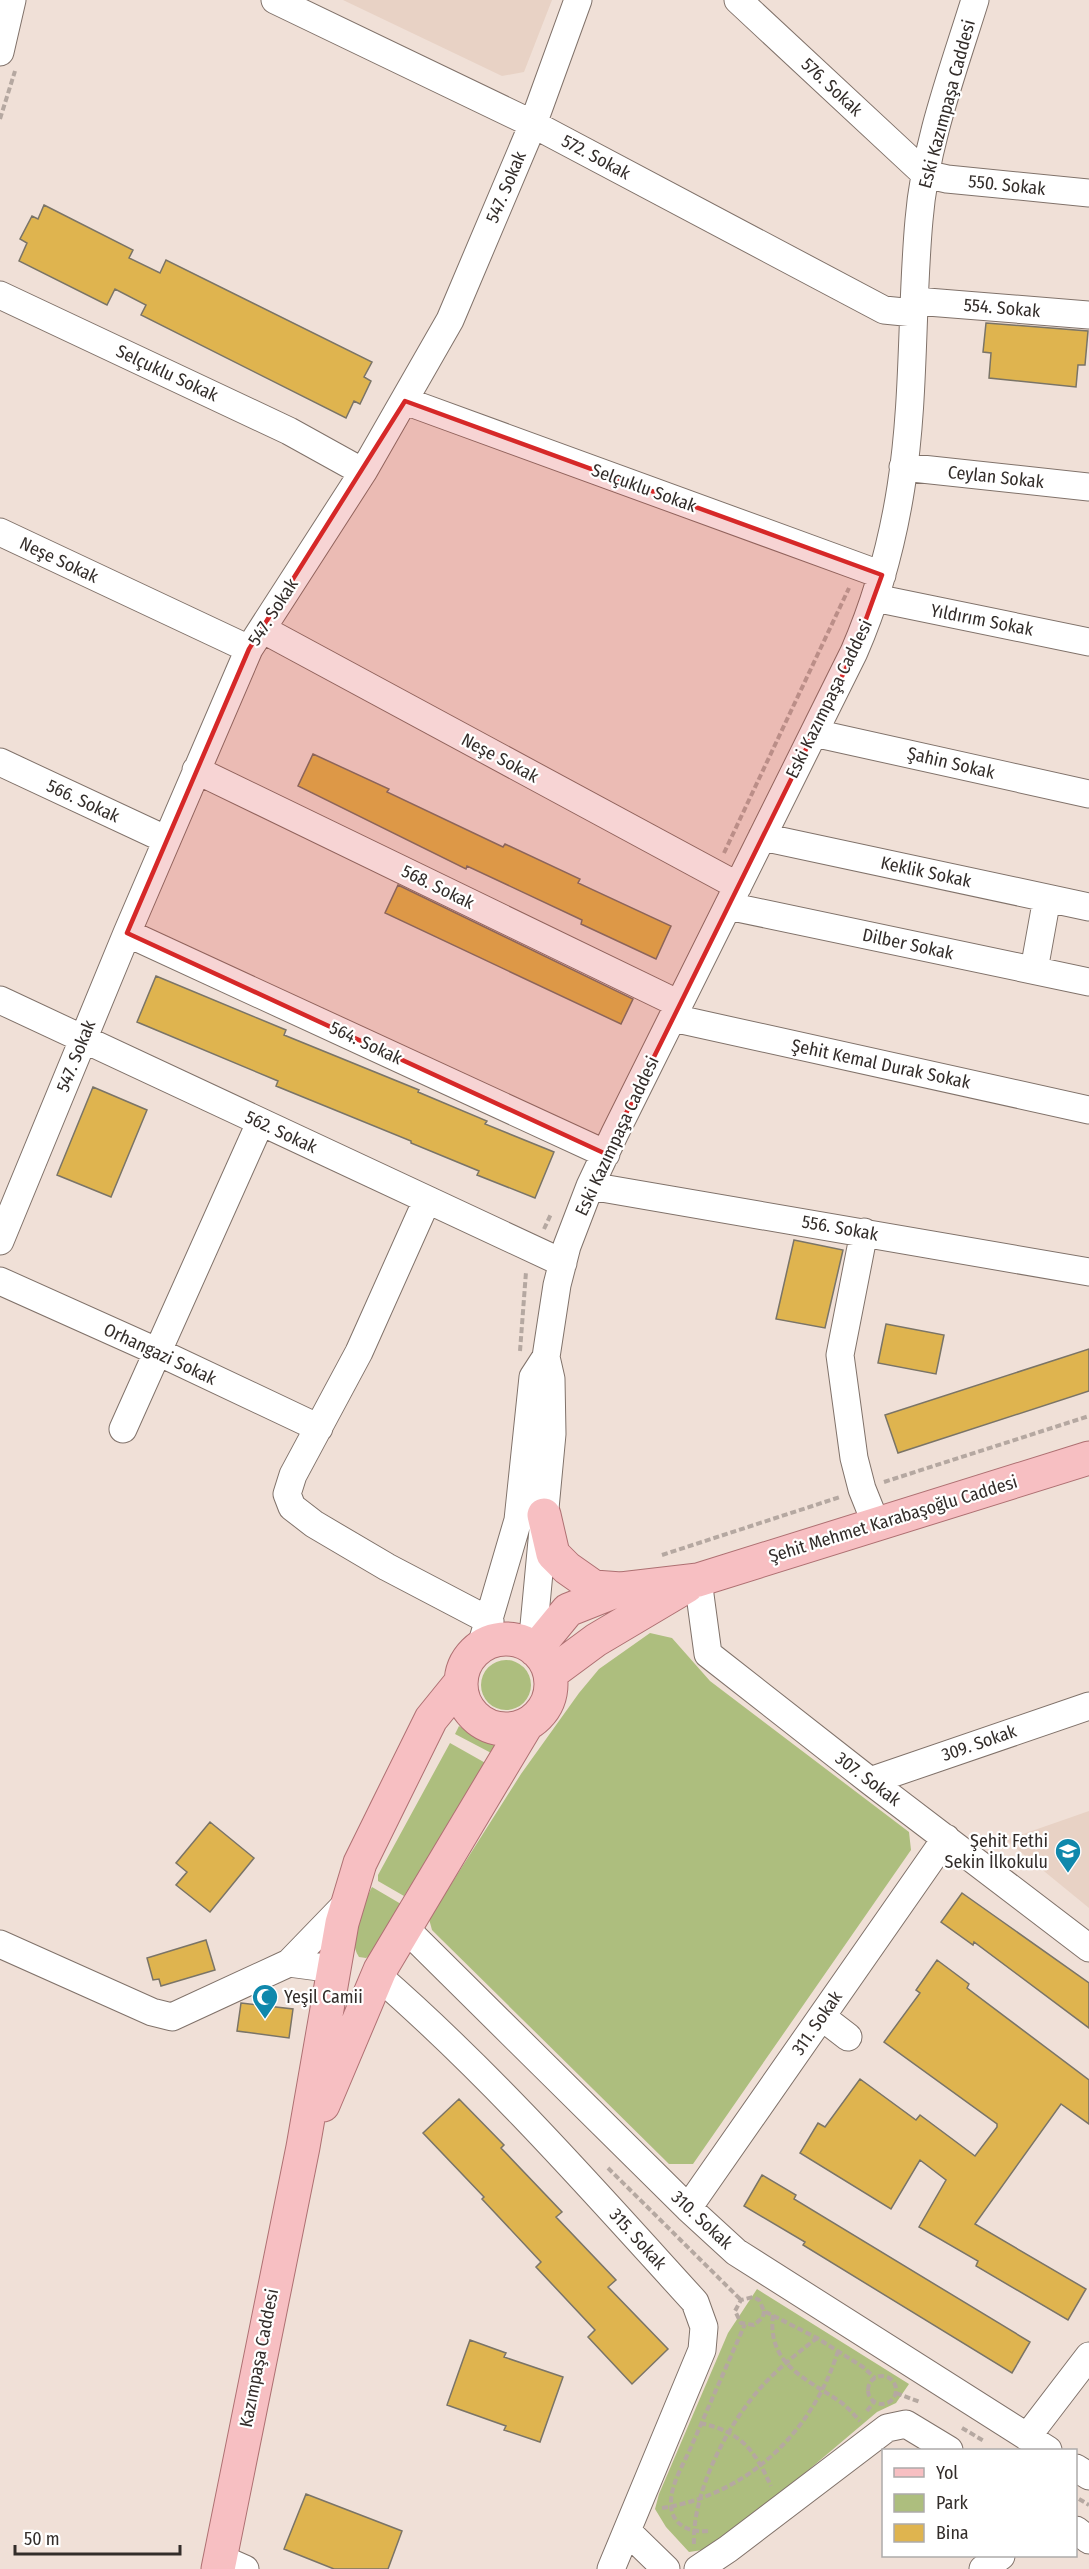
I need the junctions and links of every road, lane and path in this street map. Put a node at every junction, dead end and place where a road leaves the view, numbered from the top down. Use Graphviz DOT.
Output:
graph roads {
  1 [pos="12,0"];
  2 [pos="275,0"];
  3 [pos="578,0"];
  4 [pos="738,0"];
  5 [pos="975,0"];
  6 [pos="0,52"];
  7 [pos="533,124"];
  8 [pos="925,174"];
  9 [pos="1089,193"];
  10 [pos="0,295"];
  11 [pos="915,307"];
  12 [pos="1089,315"];
  13 [pos="405,401"];
  14 [pos="903,467"];
  15 [pos="363,472"];
  16 [pos="1089,487"];
  17 [pos="0,532"];
  18 [pos="857,566"];
  19 [pos="879,587"];
  20 [pos="256,639"];
  21 [pos="1089,642"];
  22 [pos="814,733"];
  23 [pos="0,762"];
  24 [pos="196,770"];
  25 [pos="1089,794"];
  26 [pos="762,837"];
  27 [pos="167,840"];
  28 [pos="726,889"];
  29 [pos="1047,898"];
  30 [pos="1089,907"];
  31 [pos="127,933"];
  32 [pos="1034,970"];
  33 [pos="1089,982"];
  34 [pos="0,1000"];
  35 [pos="676,1011"];
  36 [pos="82,1040"];
  37 [pos="1089,1110"];
  38 [pos="260,1123"];
  39 [pos="606,1154"];
  40 [pos="590,1186"];
  41 [pos="427,1200"];
  42 [pos="552,1211"];
  43 [pos="2,1232"];
  44 [pos="864,1232"];
  45 [pos="535,1250"];
  46 [pos="563,1263"];
  47 [pos="1089,1272"];
  48 [pos="0,1281"];
  49 [pos="156,1351"];
  50 [pos="520,1352"];
  51 [pos="546,1358"];
  52 [pos="1089,1416"];
  53 [pos="319,1428"];
  54 [pos="123,1430"];
  55 [pos="1089,1458"];
  56 [pos="862,1489"];
  57 [pos="544,1515"];
  58 [pos="876,1524"];
  59 [pos="658,1556"];
  60 [pos="698,1580"];
  61 [pos="621,1589"];
  62 [pos="485,1634"];
  63 [pos="539,1657"];
  64 [pos="461,1682"];
  65 [pos="1089,1706"];
  66 [pos="527,1724"];
  67 [pos="870,1781"];
  68 [pos="946,1838"];
  69 [pos="349,1901"];
  70 [pos="405,1928"];
  71 [pos="0,1944"];
  72 [pos="1089,1948"];
  73 [pos="288,1964"];
  74 [pos="334,1969"];
  75 [pos="377,1975"];
  76 [pos="822,2017"];
  77 [pos="848,2037"];
  78 [pos="303,2147"];
  79 [pos="688,2208"];
  80 [pos="764,2311"];
  81 [pos="773,2315"];
  82 [pos="745,2324"];
  83 [pos="817,2338"];
  84 [pos="838,2351"];
  85 [pos="1089,2356"];
  86 [pos="785,2363"];
  87 [pos="875,2378"];
  88 [pos="822,2391"];
  89 [pos="874,2403"];
  90 [pos="672,2421"];
  91 [pos="702,2423"];
  92 [pos="862,2428"];
  93 [pos="729,2432"];
  94 [pos="1038,2444"];
  95 [pos="946,2449"];
  96 [pos="762,2466"];
  97 [pos="781,2480"];
  98 [pos="771,2497"];
  99 [pos="701,2498"];
  100 [pos="671,2506"];
  101 [pos="631,2521"];
  102 [pos="716,2527"];
  103 [pos="694,2531"];
  104 [pos="1077,2531"];
  105 [pos="1089,2540"];
  106 [pos="1000,2557"];
  107 [pos="696,2560"];
  108 [pos="228,2566"];
  109 [pos="611,2569"];
  110 [pos="666,2569"];
  111 [pos="983,2569"];
  1 -- 6 [label="street"];
  2 -- 7 [label="street, 572. Sokak"];
  3 -- 7 [label="street, 547. Sokak"];
  4 -- 8 [label="street, 576. Sokak"];
  5 -- 8 [label="street, Eski Kazımpaşa Caddesi"];
  7 -- 11 [label="street, 572. Sokak"];
  7 -- 13 [label="street, 547. Sokak"];
  8 -- 9 [label="street, 550. Sokak"];
  8 -- 11 [label="street, Eski Kazımpaşa Caddesi"];
  10 -- 15 [label="street, Selçuklu Sokak"];
  11 -- 12 [label="street, 554. Sokak"];
  11 -- 14 [label="street, Eski Kazımpaşa Caddesi"];
  13 -- 15 [label="street, 547. Sokak"];
  13 -- 18 [label="street, Selçuklu Sokak"];
  14 -- 16 [label="street, Ceylan Sokak"];
  14 -- 19 [label="street, Eski Kazımpaşa Caddesi"];
  15 -- 20 [label="street, 547. Sokak"];
  17 -- 20 [label="street, Neşe Sokak"];
  18 -- 19 [label="street, Selçuklu Sokak"];
  18 -- 28 [label="path"];
  19 -- 21 [label="street, Yıldırım Sokak"];
  19 -- 22 [label="street, Eski Kazımpaşa Caddesi"];
  20 -- 24 [label="street, 547. Sokak"];
  20 -- 28 [label="street, Neşe Sokak"];
  22 -- 25 [label="street, Şahin Sokak"];
  22 -- 26 [label="street, Eski Kazımpaşa Caddesi"];
  23 -- 27 [label="street, 566. Sokak"];
  24 -- 27 [label="street, 547. Sokak"];
  24 -- 35 [label="street, 568. Sokak"];
  26 -- 28 [label="street, Eski Kazımpaşa Caddesi"];
  26 -- 29 [label="street, Keklik Sokak"];
  27 -- 31 [label="street, 547. Sokak"];
  28 -- 32 [label="street, Dilber Sokak"];
  28 -- 35 [label="street, Eski Kazımpaşa Caddesi"];
  29 -- 30 [label="street, Keklik Sokak"];
  29 -- 32 [label="street"];
  31 -- 36 [label="street, 547. Sokak"];
  31 -- 39 [label="street, 564. Sokak"];
  32 -- 33 [label="street, Dilber Sokak"];
  34 -- 36 [label="street, 562. Sokak"];
  35 -- 37 [label="street, Şehit Kemal Durak Sokak"];
  35 -- 39 [label="street, Eski Kazımpaşa Caddesi"];
  36 -- 38 [label="street, 562. Sokak"];
  36 -- 43 [label="street, 547. Sokak"];
  38 -- 41 [label="street, 562. Sokak"];
  38 -- 49 [label="street"];
  39 -- 40 [label="street, Eski Kazımpaşa Caddesi"];
  40 -- 44 [label="street, 556. Sokak"];
  40 -- 46 [label="street, Eski Kazımpaşa Caddesi"];
  41 -- 45 [label="street, 562. Sokak"];
  41 -- 53 [label="street"];
  42 -- 45 [label="path"];
  44 -- 47 [label="street, 556. Sokak"];
  44 -- 56 [label="street"];
  45 -- 46 [label="street, 562. Sokak"];
  45 -- 50 [label="path"];
  46 -- 51 [label="street, Eski Kazımpaşa Caddesi"];
  48 -- 49 [label="street, Orhangazi Sokak"];
  49 -- 53 [label="street, Orhangazi Sokak"];
  49 -- 54 [label="street"];
  51 -- 57 [label="street, Eski Kazımpaşa Caddesi"];
  51 -- 62 [label="street, Eski Kazımpaşa Caddesi"];
  52 -- 56 [label="path"];
  53 -- 62 [label="street"];
  55 -- 58 [label="main road, Şehit Mehmet Karabaşoğlu Caddesi"];
  56 -- 58 [label="street"];
  56 -- 59 [label="path"];
  57 -- 61 [label="main road"];
  57 -- 63 [label="street, Eski Kazımpaşa Caddesi"];
  58 -- 60 [label="main road, Şehit Mehmet Karabaşoğlu Caddesi"];
  60 -- 61 [label="main road, Şehit Mehmet Karabaşoğlu Caddesi"];
  60 -- 63 [label="main road, Şehit Mehmet Karabaşoğlu Caddesi"];
  60 -- 67 [label="street, 307. Sokak"];
  61 -- 63 [label="main road"];
  62 -- 63 [label="main road"];
  62 -- 64 [label="main road"];
  63 -- 66 [label="main road"];
  64 -- 66 [label="main road"];
  64 -- 69 [label="main road, Kazımpaşa Caddesi"];
  65 -- 67 [label="street, 309. Sokak"];
  66 -- 70 [label="main road, Kazımpaşa Caddesi"];
  67 -- 68 [label="street, 307. Sokak"];
  68 -- 72 [label="street, 307. Sokak"];
  68 -- 76 [label="street, 311. Sokak"];
  69 -- 73 [label="street"];
  69 -- 74 [label="main road, Kazımpaşa Caddesi"];
  70 -- 75 [label="main road, Kazımpaşa Caddesi"];
  70 -- 79 [label="street, 310. Sokak"];
  71 -- 73 [label="street"];
  73 -- 74 [label="street"];
  74 -- 75 [label="main road"];
  74 -- 78 [label="main road, Kazımpaşa Caddesi"];
  75 -- 78 [label="main road, Kazımpaşa Caddesi"];
  75 -- 90 [label="street, 315. Sokak"];
  76 -- 77 [label="street"];
  76 -- 79 [label="street, 311. Sokak"];
  78 -- 108 [label="main road, Kazımpaşa Caddesi"];
  79 -- 94 [label="street, 310. Sokak"];
  80 -- 81 [label="path"];
  80 -- 82 [label="path"];
  80 -- 82 [label="path"];
  81 -- 83 [label="path"];
  81 -- 86 [label="path"];
  82 -- 91 [label="path"];
  83 -- 84 [label="path"];
  83 -- 86 [label="path"];
  84 -- 87 [label="path"];
  84 -- 88 [label="path"];
  85 -- 94 [label="street"];
  86 -- 88 [label="path"];
  86 -- 93 [label="path"];
  87 -- 89 [label="path"];
  87 -- 89 [label="path"];
  88 -- 92 [label="path"];
  88 -- 96 [label="path"];
  89 -- 92 [label="path"];
  90 -- 91 [label="path"];
  90 -- 101 [label="street, 315. Sokak"];
  91 -- 93 [label="path"];
  91 -- 100 [label="path"];
  92 -- 95 [label="street"];
  92 -- 98 [label="street"];
  93 -- 96 [label="path"];
  93 -- 99 [label="path"];
  96 -- 98 [label="path"];
  96 -- 99 [label="path"];
  97 -- 98 [label="path"];
  98 -- 107 [label="street"];
  99 -- 100 [label="path"];
  99 -- 103 [label="path"];
  100 -- 101 [label="path"];
  100 -- 103 [label="path"];
  101 -- 109 [label="street, 315. Sokak"];
  101 -- 110 [label="street"];
  102 -- 103 [label="path"];
  103 -- 107 [label="path"];
  104 -- 105 [label="street"];
  106 -- 111 [label="street"];
}
